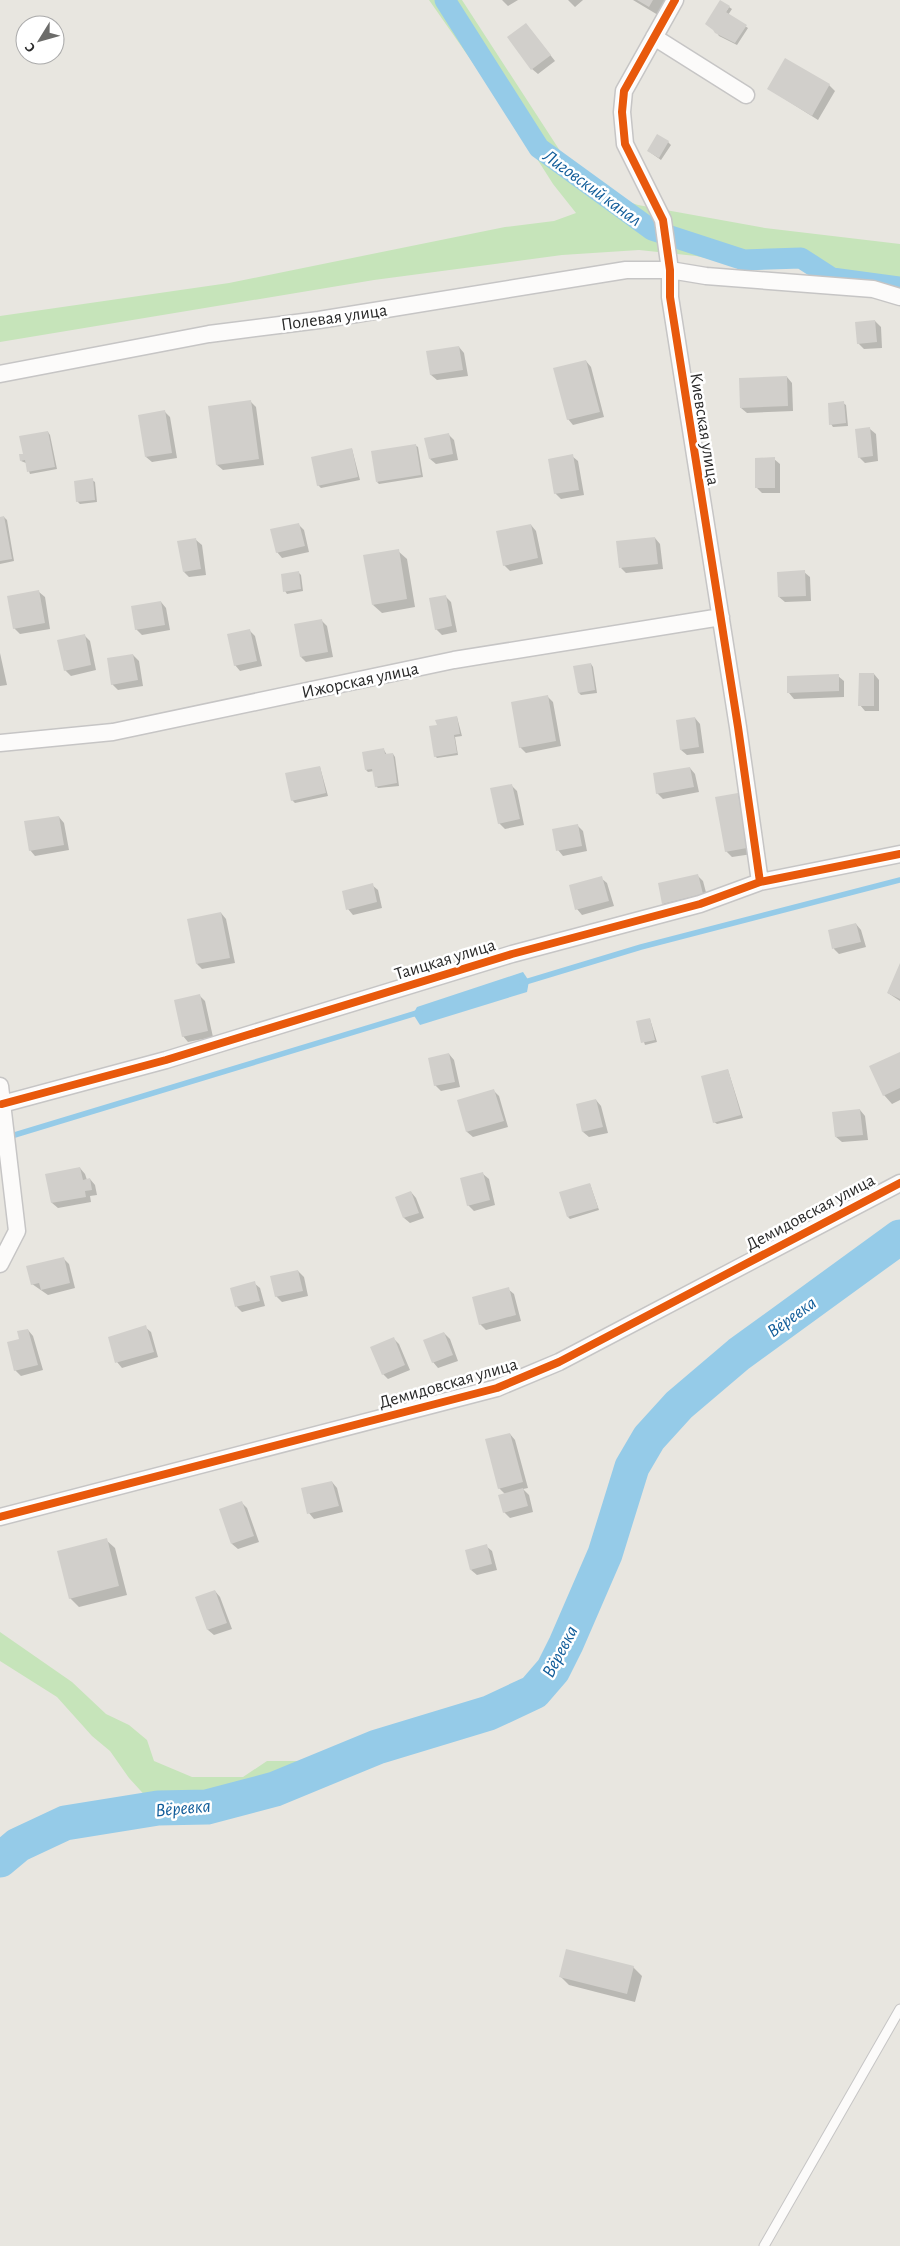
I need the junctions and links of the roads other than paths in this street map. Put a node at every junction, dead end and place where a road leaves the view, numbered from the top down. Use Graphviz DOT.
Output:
graph roads {
  1 [pos="675,0"];
  2 [pos="654,38"];
  3 [pos="746,95"];
  4 [pos="670,270"];
  5 [pos="900,297"];
  6 [pos="0,374"];
  7 [pos="721,617"];
  8 [pos="0,743"];
  9 [pos="900,854"];
  10 [pos="760,882"];
  11 [pos="0,1086"];
  12 [pos="2,1104"];
  13 [pos="900,1183"];
  14 [pos="0,1264"];
  15 [pos="0,1517"];
  16 [pos="900,2008"];
  17 [pos="764,2246"];
  1 -- 2 [label="street, Киевская улица"];
  2 -- 3 [label="street"];
  2 -- 4 [label="street, Киевская улица"];
  4 -- 5 [label="street, Полевая улица"];
  4 -- 6 [label="street, Полевая улица"];
  4 -- 7 [label="street, Киевская улица"];
  7 -- 8 [label="street, Ижорская улица"];
  7 -- 10 [label="street, Киевская улица"];
  9 -- 10 [label="street, Таицкая улица"];
  10 -- 12 [label="street, Таицкая улица"];
  11 -- 12 [label="street"];
  12 -- 14 [label="street"];
  13 -- 15 [label="street, Демидовская улица"];
  16 -- 17 [label="lane"];
}
